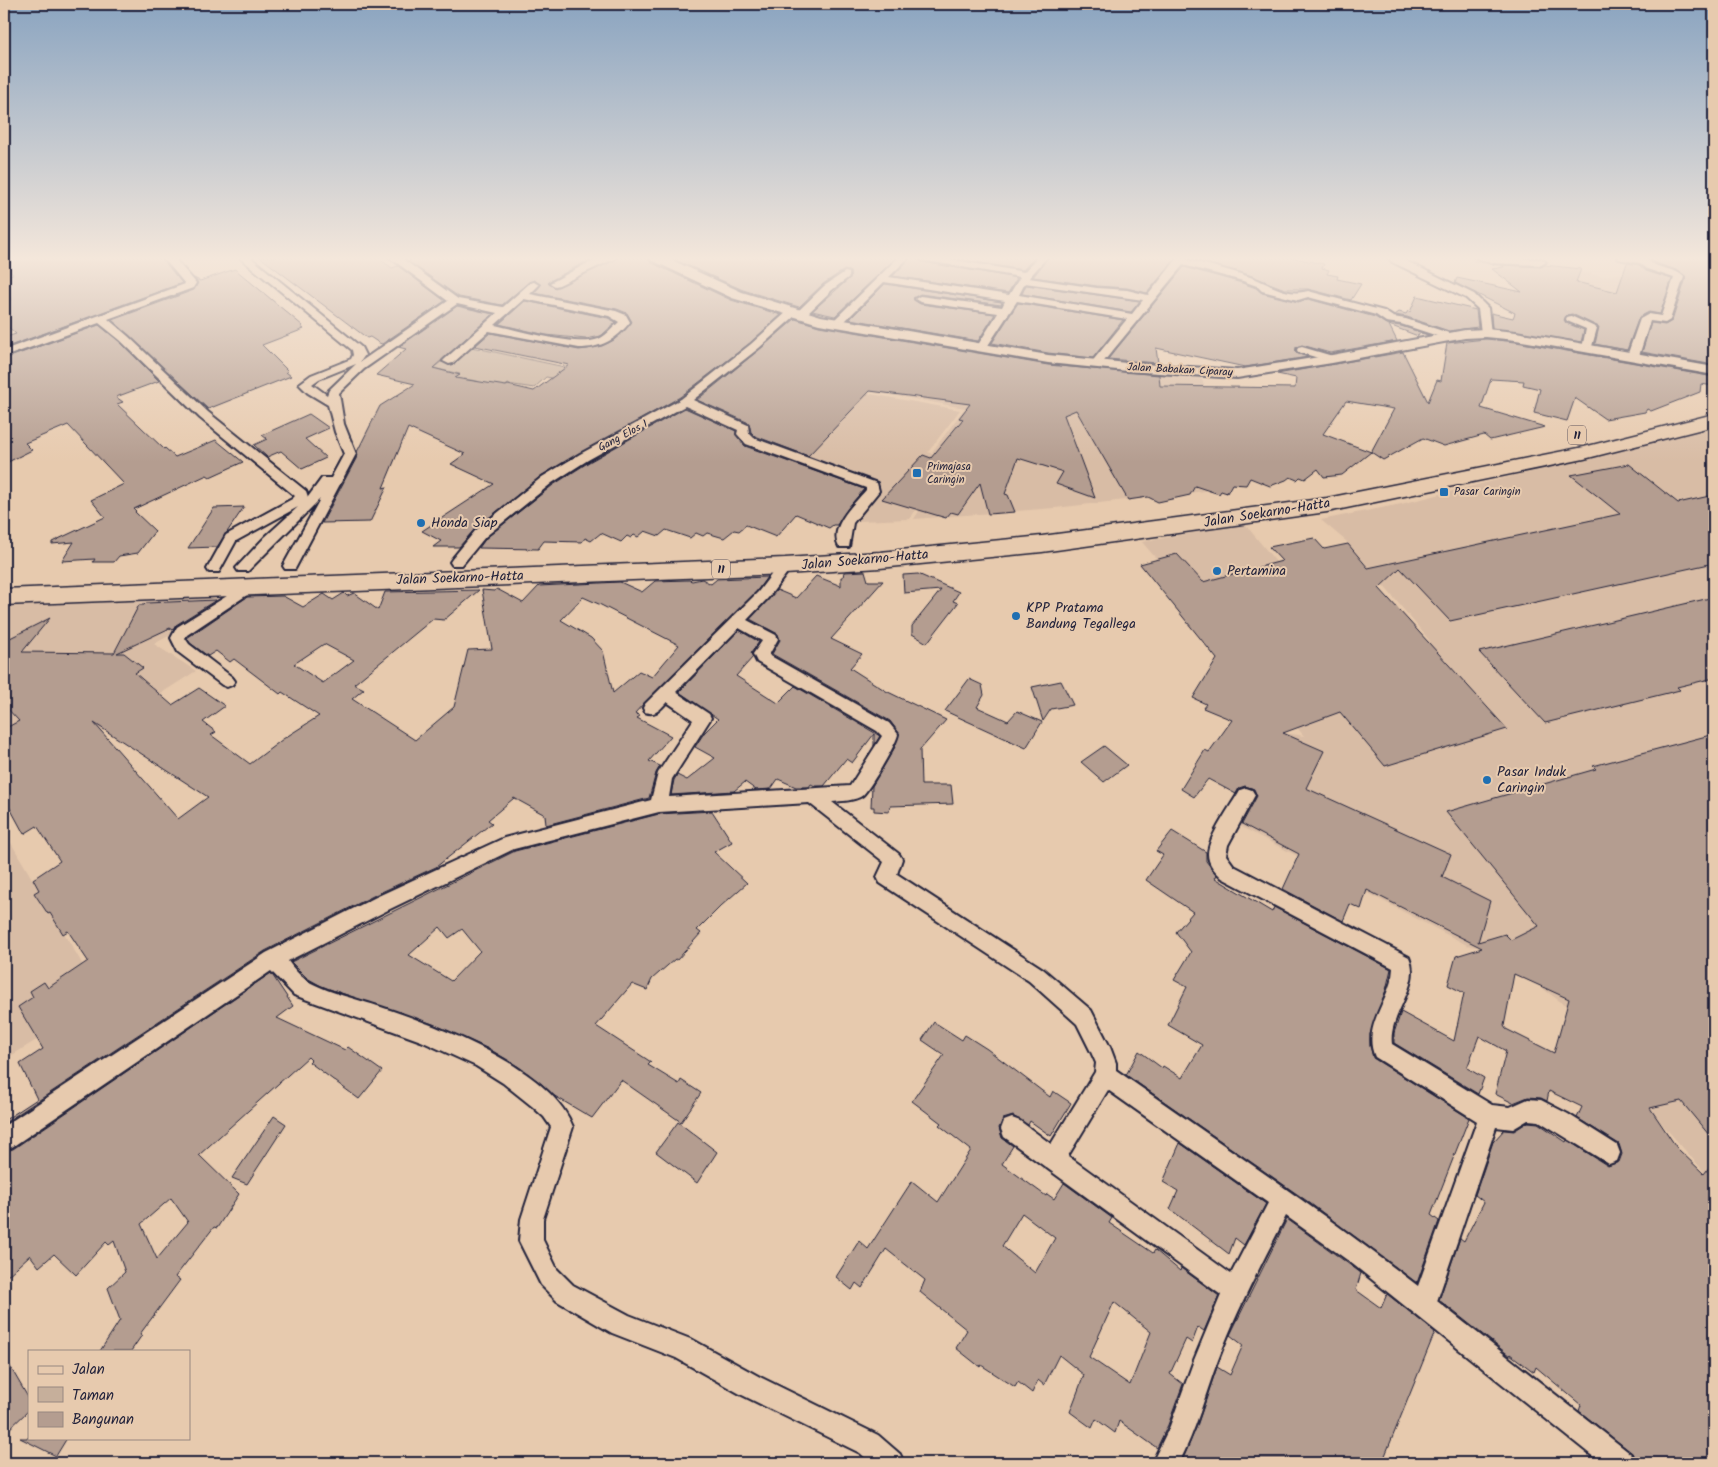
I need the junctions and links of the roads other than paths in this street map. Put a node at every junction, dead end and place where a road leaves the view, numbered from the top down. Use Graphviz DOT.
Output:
graph roads {
  1 [pos="83,325"];
  2 [pos="109,325"];
  3 [pos="329,325"];
  4 [pos="419,325"];
  5 [pos="621,325"];
  6 [pos="781,325"];
  7 [pos="845,325"];
  8 [pos="996,325"];
  9 [pos="1127,325"];
  10 [pos="1415,325"];
  11 [pos="1485,325"];
  12 [pos="1586,325"];
  13 [pos="1643,325"];
  14 [pos="487,327"];
  15 [pos="1486,332"];
  16 [pos="1450,337"];
  17 [pos="980,348"];
  18 [pos="1587,348"];
  19 [pos="1302,350"];
  20 [pos="4,354"];
  21 [pos="1634,356"];
  22 [pos="1332,359"];
  23 [pos="449,361"];
  24 [pos="1096,364"];
  25 [pos="1714,371"];
  26 [pos="685,401"];
  27 [pos="333,403"];
  28 [pos="1714,403"];
  29 [pos="1714,420"];
  30 [pos="345,446"];
  31 [pos="844,544"];
  32 [pos="457,562"];
  33 [pos="290,566"];
  34 [pos="785,566"];
  35 [pos="214,569"];
  36 [pos="247,577"];
  37 [pos="4,578"];
  38 [pos="4,597"];
  39 [pos="738,621"];
  40 [pos="227,681"];
  41 [pos="666,693"];
  42 [pos="651,708"];
  43 [pos="1246,795"];
  44 [pos="812,796"];
  45 [pos="659,805"];
  46 [pos="273,960"];
  47 [pos="1105,1075"];
  48 [pos="1489,1116"];
  49 [pos="1012,1130"];
  50 [pos="4,1139"];
  51 [pos="1609,1153"];
  52 [pos="1054,1160"];
  53 [pos="1282,1199"];
  54 [pos="1235,1291"];
  55 [pos="1423,1305"];
  56 [pos="891,1463"];
  57 [pos="1165,1463"];
  58 [pos="1622,1463"];
  1 -- 20 [label="street"];
  2 -- 35 [label="street"];
  3 -- 27 [label="street"];
  4 -- 27 [label="street"];
  5 -- 14 [label="street"];
  6 -- 26 [label="street, Gang Elos 1"];
  7 -- 17 [label="street, Jalan Babakan Ciparay"];
  8 -- 17 [label="street"];
  9 -- 24 [label="street"];
  10 -- 16 [label="street"];
  11 -- 15 [label="street"];
  12 -- 18 [label="street"];
  13 -- 21 [label="street"];
  14 -- 23 [label="street"];
  15 -- 16 [label="street, Jalan Babakan Ciparay"];
  15 -- 18 [label="street, Jalan Babakan Ciparay"];
  16 -- 22 [label="street, Jalan Babakan Ciparay"];
  17 -- 24 [label="street, Jalan Babakan Ciparay"];
  18 -- 21 [label="street, Jalan Babakan Ciparay"];
  19 -- 22 [label="street"];
  21 -- 25 [label="street, Jalan Babakan Ciparay"];
  22 -- 24 [label="street, Jalan Babakan Ciparay"];
  26 -- 31 [label="street"];
  26 -- 32 [label="street, Gang Elos 1"];
  27 -- 30 [label="street"];
  28 -- 31 [label="highway, Jalan Soekarno-Hatta / 11"];
  29 -- 34 [label="highway, Jalan Soekarno-Hatta / 11"];
  30 -- 33 [label="street"];
  30 -- 36 [label="street"];
  31 -- 32 [label="highway, Jalan Soekarno-Hatta / 11"];
  32 -- 33 [label="highway, Jalan Soekarno-Hatta / 11"];
  33 -- 36 [label="highway, Jalan Soekarno-Hatta / 11"];
  34 -- 36 [label="highway, Jalan Soekarno-Hatta / 11"];
  34 -- 39 [label="street"];
  35 -- 36 [label="highway, Jalan Soekarno-Hatta / 11"];
  35 -- 37 [label="highway, Jalan Soekarno-Hatta / 11"];
  36 -- 38 [label="highway, Jalan Soekarno-Hatta / 11"];
  36 -- 40 [label="street"];
  39 -- 41 [label="street"];
  39 -- 44 [label="street"];
  41 -- 42 [label="street"];
  41 -- 45 [label="street"];
  43 -- 48 [label="street"];
  44 -- 45 [label="street"];
  44 -- 47 [label="street"];
  45 -- 46 [label="street"];
  46 -- 50 [label="street"];
  46 -- 56 [label="street"];
  47 -- 52 [label="street"];
  47 -- 53 [label="street"];
  48 -- 51 [label="street"];
  48 -- 55 [label="street"];
  49 -- 52 [label="street"];
  52 -- 54 [label="street"];
  53 -- 54 [label="street"];
  53 -- 55 [label="street"];
  54 -- 57 [label="street"];
  55 -- 58 [label="street"];
}
